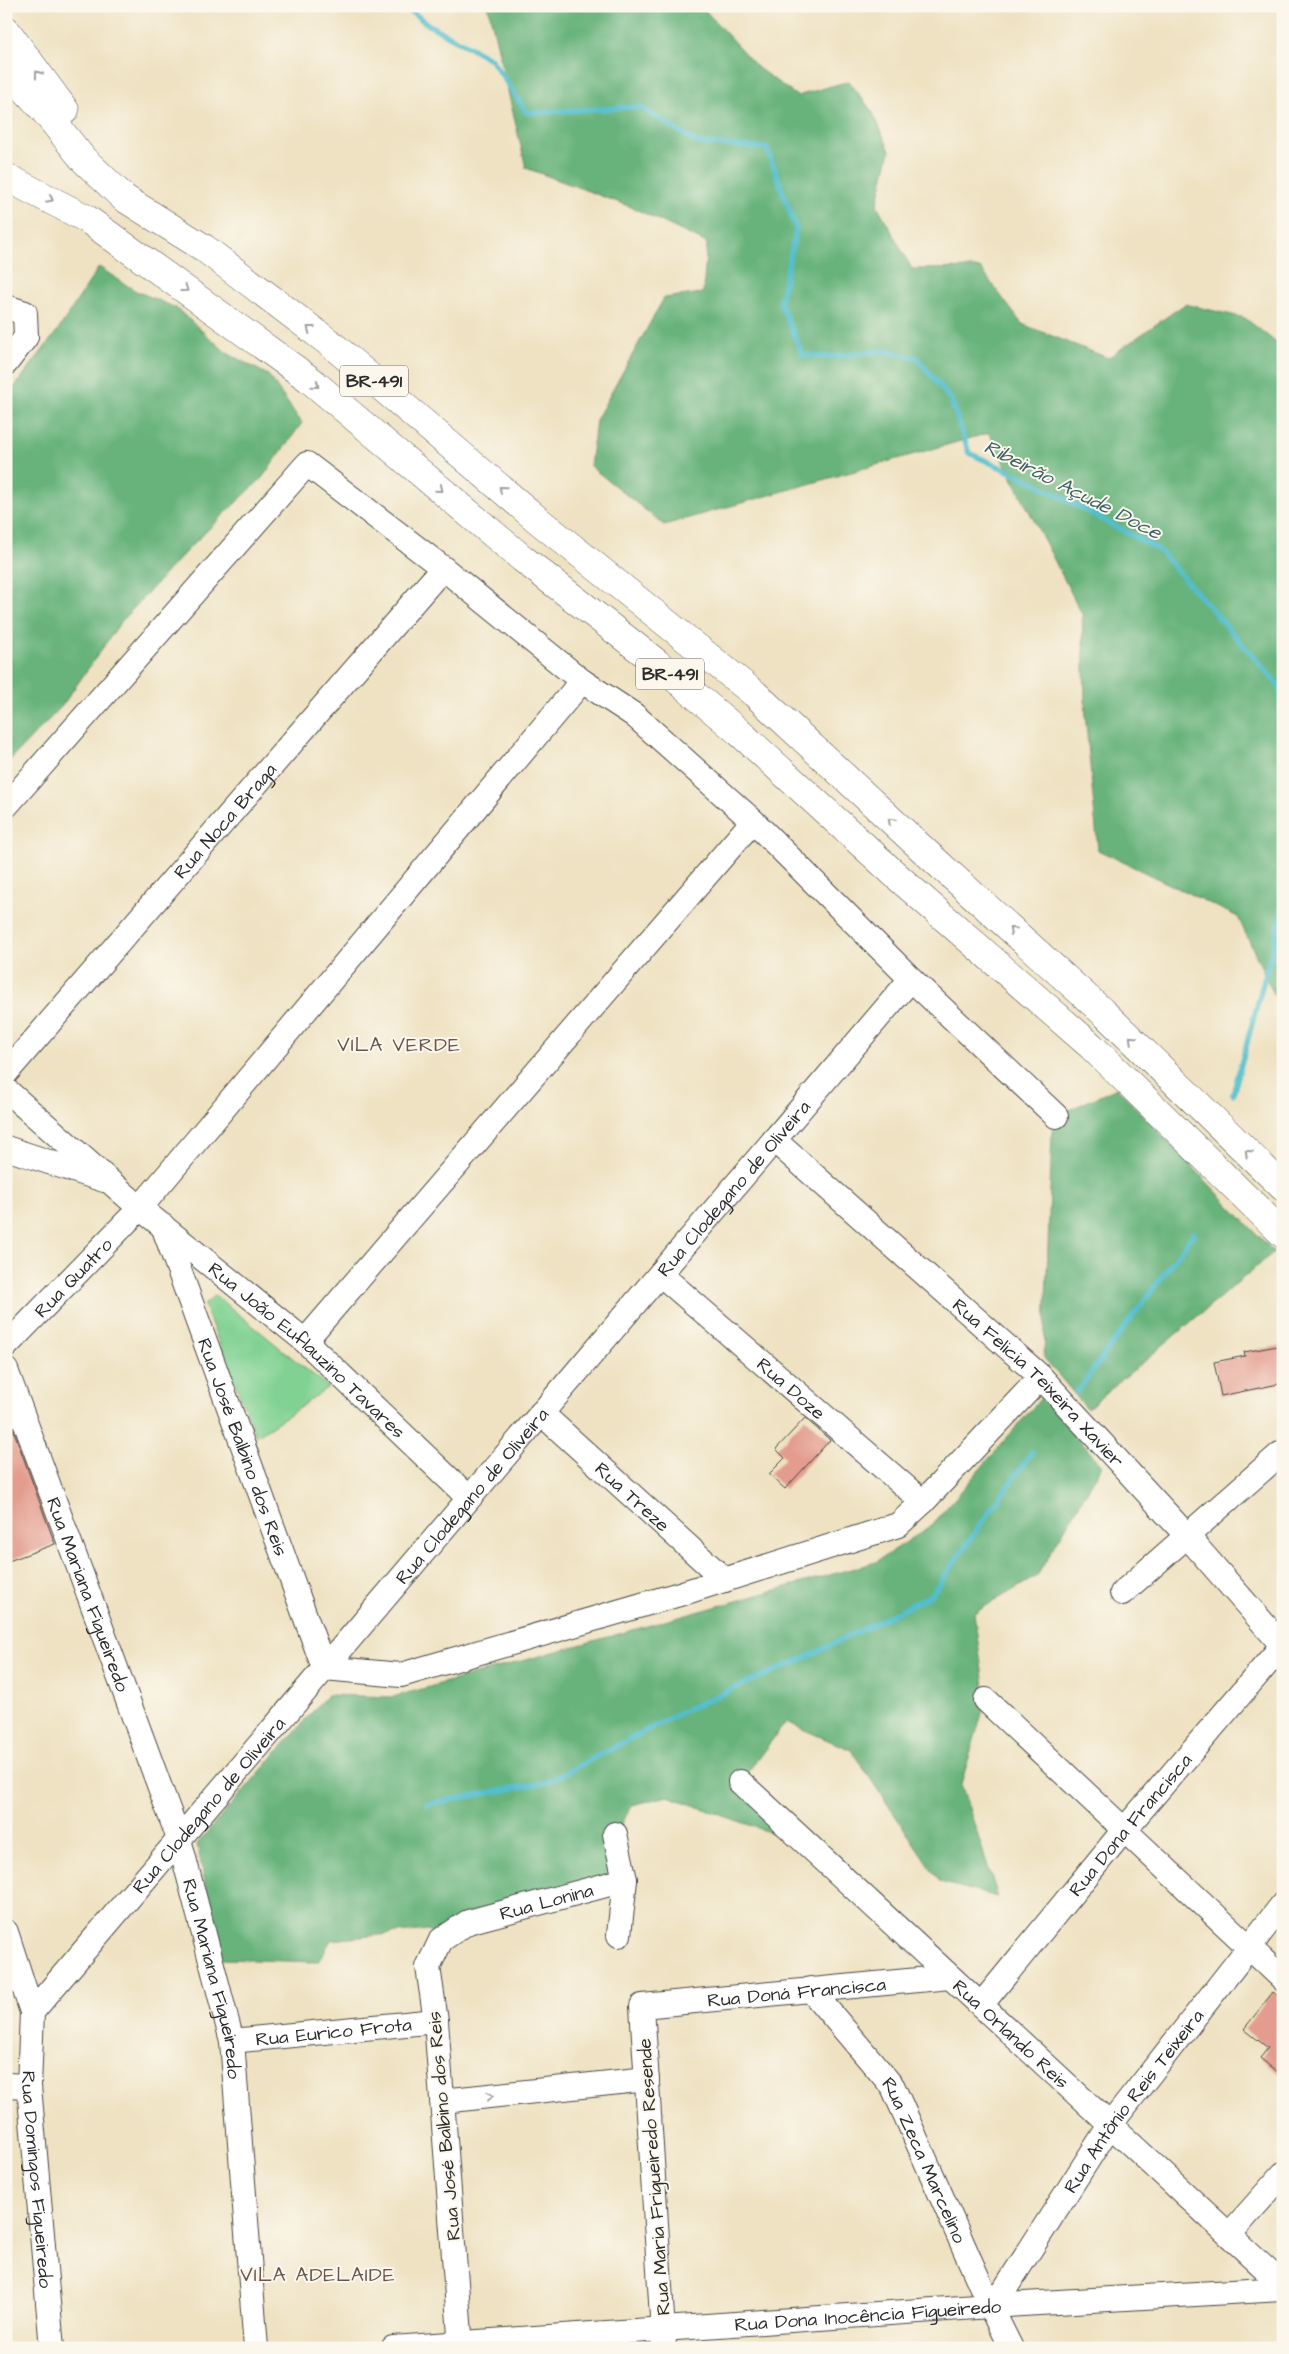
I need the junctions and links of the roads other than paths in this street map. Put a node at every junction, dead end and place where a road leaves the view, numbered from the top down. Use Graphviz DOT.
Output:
graph roads {
  1 [pos="6,30"];
  2 [pos="6,68"];
  3 [pos="6,177"];
  4 [pos="204,248"];
  5 [pos="6,307"];
  6 [pos="6,363"];
  7 [pos="444,568"];
  8 [pos="582,681"];
  9 [pos="6,806"];
  10 [pos="753,821"];
  11 [pos="910,979"];
  12 [pos="6,1073"];
  13 [pos="6,1090"];
  14 [pos="1056,1116"];
  15 [pos="774,1140"];
  16 [pos="6,1148"];
  17 [pos="114,1184"];
  18 [pos="1283,1187"];
  19 [pos="140,1208"];
  20 [pos="163,1226"];
  21 [pos="1283,1234"];
  22 [pos="660,1274"];
  23 [pos="305,1341"];
  24 [pos="6,1346"];
  25 [pos="6,1370"];
  26 [pos="1040,1378"];
  27 [pos="541,1414"];
  28 [pos="1280,1454"];
  29 [pos="469,1498"];
  30 [pos="923,1502"];
  31 [pos="1188,1537"];
  32 [pos="725,1580"];
  33 [pos="1122,1594"];
  34 [pos="1283,1646"];
  35 [pos="324,1668"];
  36 [pos="986,1700"];
  37 [pos="740,1782"];
  38 [pos="1124,1830"];
  39 [pos="616,1834"];
  40 [pos="179,1839"];
  41 [pos="625,1880"];
  42 [pos="1283,1904"];
  43 [pos="468,1922"];
  44 [pos="6,1932"];
  45 [pos="619,1935"];
  46 [pos="1249,1947"];
  47 [pos="950,1977"];
  48 [pos="1283,1978"];
  49 [pos="810,1989"];
  50 [pos="981,2005"];
  51 [pos="642,2006"];
  52 [pos="32,2012"];
  53 [pos="436,2021"];
  54 [pos="232,2041"];
  55 [pos="647,2079"];
  56 [pos="17,2086"];
  57 [pos="442,2101"];
  58 [pos="1110,2125"];
  59 [pos="1283,2174"];
  60 [pos="1229,2235"];
  61 [pos="1283,2285"];
  62 [pos="1283,2289"];
  63 [pos="992,2306"];
  64 [pos="663,2339"];
  65 [pos="461,2346"];
  66 [pos="52,2348"];
  67 [pos="256,2348"];
  68 [pos="393,2348"];
  69 [pos="1011,2348"];
  4 -- 1 [label="highway, BR-491, one-way"];
  2 -- 4 [label="highway, BR-491"];
  3 -- 21 [label="highway, BR-491, one-way"];
  18 -- 4 [label="highway, BR-491, one-way"];
  5 -- 6 [label="street"];
  7 -- 8 [label="street"];
  7 -- 9 [label="street"];
  7 -- 12 [label="street, Rua Noca Braga"];
  8 -- 10 [label="street"];
  8 -- 19 [label="street, Rua Quatro"];
  10 -- 11 [label="street"];
  10 -- 23 [label="street"];
  11 -- 14 [label="street"];
  11 -- 15 [label="street, Rua Clodegano de Oliveira"];
  13 -- 17 [label="street, Rua João Euflauzino Tavares"];
  15 -- 22 [label="street, Rua Clodegano de Oliveira"];
  15 -- 26 [label="street, Rua Felicia Teixeira Xavier"];
  16 -- 17 [label="street"];
  17 -- 19 [label="street, Rua João Euflauzino Tavares"];
  19 -- 20 [label="street, Rua João Euflauzino Tavares"];
  19 -- 24 [label="street, Rua Quatro"];
  20 -- 23 [label="street, Rua João Euflauzino Tavares"];
  20 -- 35 [label="street, Rua José Balbino dos Reis"];
  22 -- 27 [label="street, Rua Clodegano de Oliveira"];
  22 -- 30 [label="street, Rua Doze"];
  23 -- 29 [label="street, Rua João Euflauzino Tavares"];
  25 -- 40 [label="street, Rua Mariana Figueiredo"];
  26 -- 30 [label="street"];
  26 -- 31 [label="street, Rua Felicia Teixeira Xavier"];
  27 -- 29 [label="street, Rua Clodegano de Oliveira"];
  27 -- 32 [label="street, Rua Treze"];
  28 -- 31 [label="street"];
  29 -- 35 [label="street, Rua Clodegano de Oliveira"];
  30 -- 32 [label="street"];
  31 -- 33 [label="street"];
  31 -- 34 [label="street, Rua Felicia Teixeira Xavier"];
  32 -- 35 [label="street"];
  34 -- 38 [label="street, Rua Dona Francisca"];
  35 -- 40 [label="street, Rua Clodegano de Oliveira"];
  36 -- 38 [label="street"];
  37 -- 47 [label="street, Rua Orlando Reis"];
  38 -- 46 [label="street"];
  38 -- 50 [label="street, Rua Dona Francisca"];
  39 -- 41 [label="street"];
  40 -- 52 [label="street, Rua Clodegano de Oliveira"];
  40 -- 54 [label="street, Rua Mariana Figueiredo"];
  41 -- 43 [label="street, Rua Lonina"];
  41 -- 45 [label="street"];
  42 -- 46 [label="street, Rua Antônio Reis Teixeira"];
  43 -- 53 [label="street, Rua José Balbino dos Reis"];
  44 -- 52 [label="street"];
  46 -- 48 [label="street"];
  46 -- 58 [label="street, Rua Antônio Reis Teixeira"];
  47 -- 49 [label="street, Rua Doná Francisca"];
  47 -- 50 [label="street, Rua Orlando Reis"];
  49 -- 51 [label="street, Rua Doná Francisca"];
  49 -- 63 [label="street, Rua Zeca Marcelino"];
  50 -- 58 [label="street, Rua Orlando Reis"];
  51 -- 55 [label="street, Rua Maria Frigueiredo Resende"];
  52 -- 56 [label="street, Rua Domingos Figueiredo"];
  53 -- 54 [label="street, Rua Eurico Frota"];
  53 -- 57 [label="street, Rua José Balbino dos Reis"];
  54 -- 67 [label="street, Rua Mariana Figueiredo"];
  57 -- 55 [label="street, one-way"];
  55 -- 64 [label="street, Rua Maria Frigueiredo Resende"];
  56 -- 66 [label="street, Rua Domingos Figueiredo"];
  57 -- 65 [label="street, Rua José Balbino dos Reis"];
  58 -- 60 [label="street, Rua Orlando Reis"];
  58 -- 63 [label="street, Rua Antônio Reis Teixeira"];
  59 -- 60 [label="street"];
  60 -- 61 [label="street, Rua Orlando Reis"];
  62 -- 63 [label="street, Rua Dona Inocência Figueiredo"];
  63 -- 64 [label="street, Rua Dona Inocência Figueiredo"];
  63 -- 69 [label="street, Rua Zeca Marcelino"];
  64 -- 65 [label="street, Rua Dona Inocência Figueiredo"];
  65 -- 68 [label="street, Rua Dona Inocência Figueiredo"];
}
